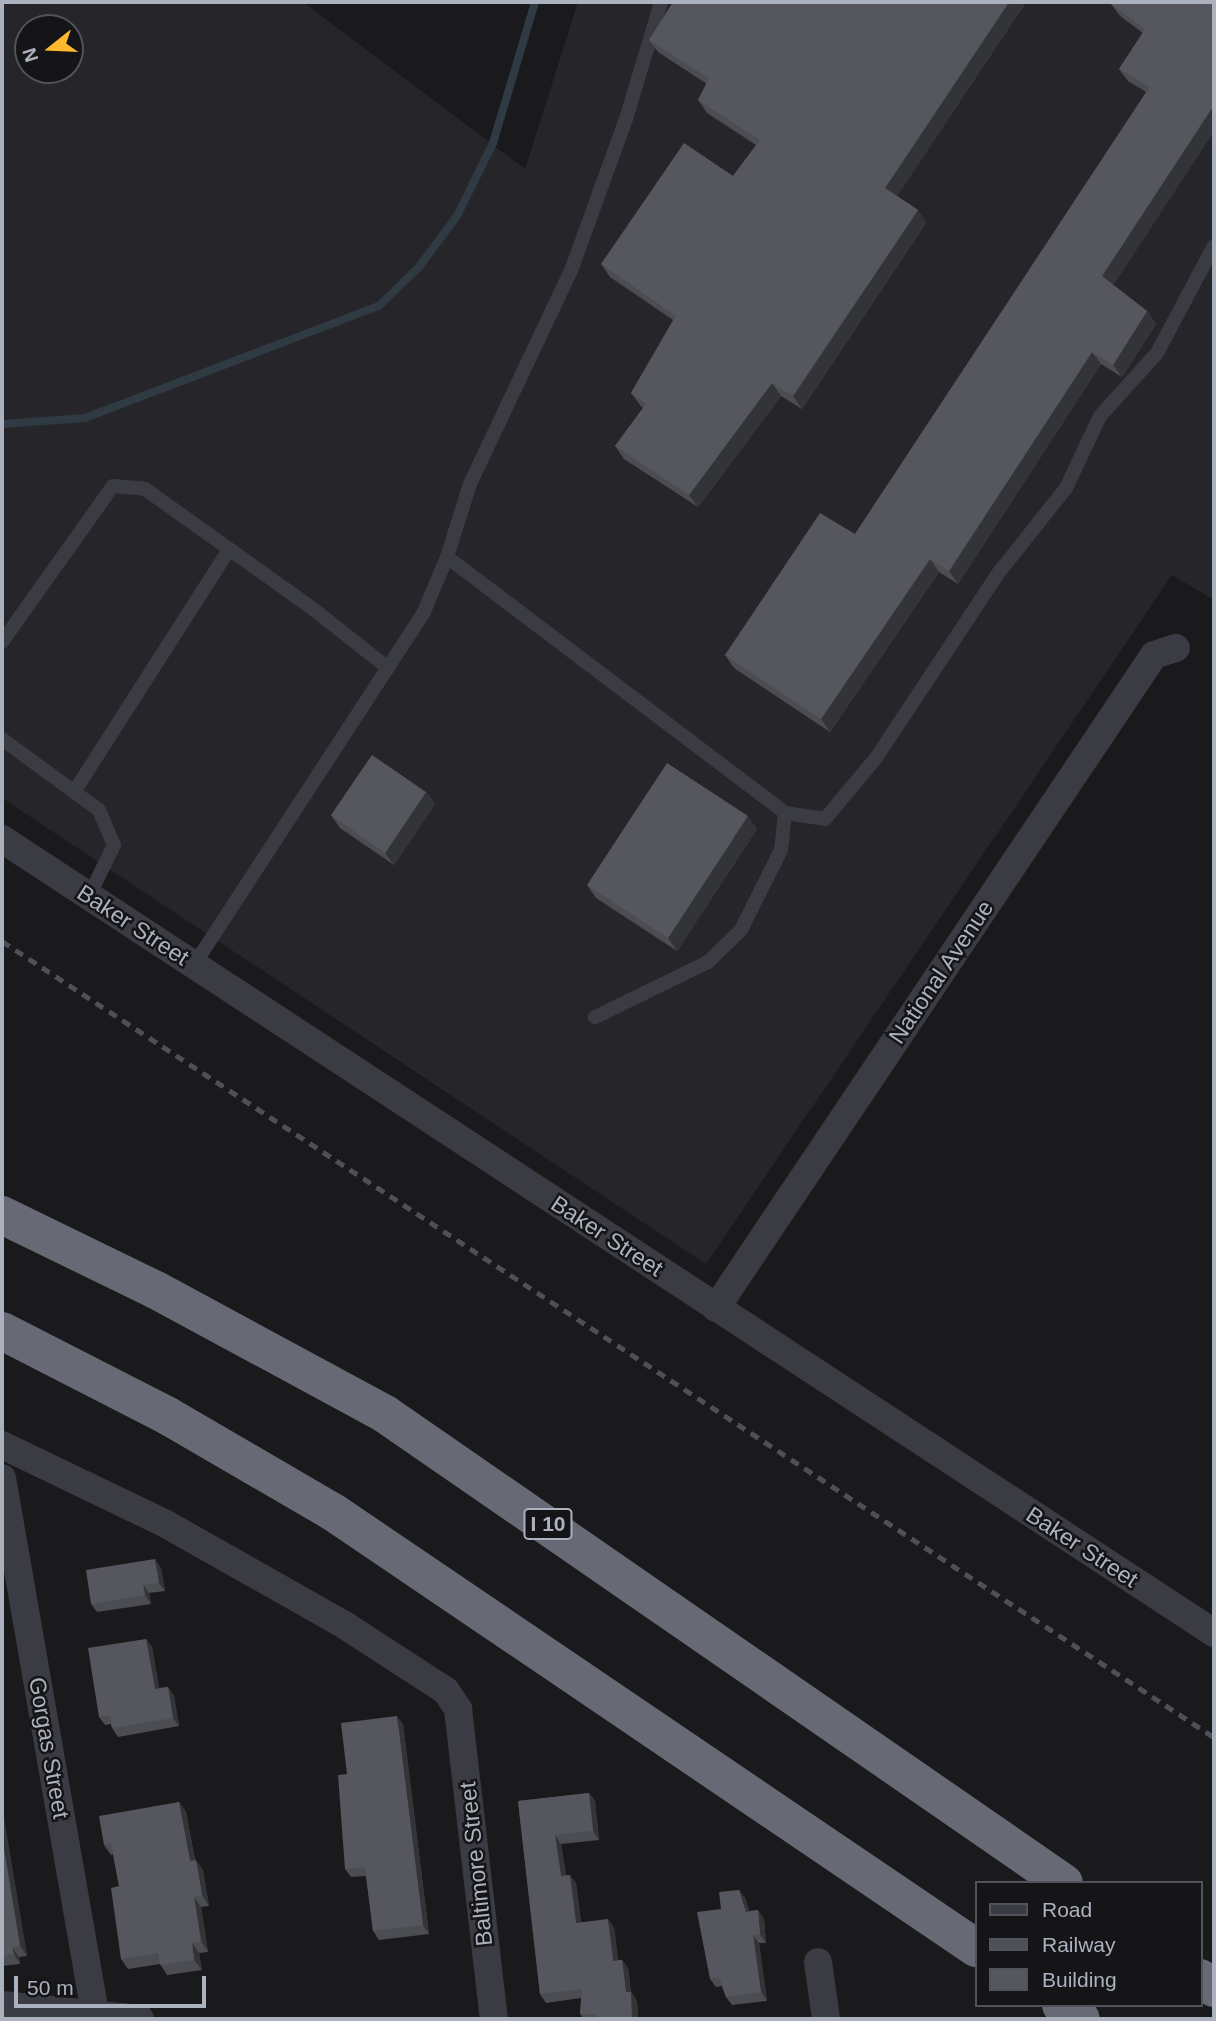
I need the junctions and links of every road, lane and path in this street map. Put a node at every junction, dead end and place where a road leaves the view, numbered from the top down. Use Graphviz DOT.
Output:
graph roads {
  1 [pos="661,2"];
  2 [pos="1214,246"];
  3 [pos="229,550"];
  4 [pos="447,557"];
  5 [pos="2,642"];
  6 [pos="1176,648"];
  7 [pos="388,668"];
  8 [pos="2,739"];
  9 [pos="74,792"];
  10 [pos="785,813"];
  11 [pos="2,839"];
  12 [pos="89,896"];
  13 [pos="194,965"];
  14 [pos="596,1017"];
  15 [pos="2,1215"];
  16 [pos="716,1308"];
  17 [pos="2,1331"];
  18 [pos="2,1445"];
  19 [pos="2,1478"];
  20 [pos="1214,1633"];
  21 [pos="1061,1881"];
  22 [pos="974,1947"];
  23 [pos="818,1962"];
  24 [pos="2,2005"];
  25 [pos="1064,2007"];
  26 [pos="95,2017"];
  27 [pos="140,2019"];
  28 [pos="494,2019"];
  29 [pos="826,2019"];
  30 [pos="1081,2019"];
  1 -- 4 [label="lane"];
  2 -- 10 [label="lane"];
  3 -- 5 [label="lane"];
  3 -- 7 [label="lane"];
  3 -- 9 [label="lane"];
  4 -- 7 [label="lane"];
  4 -- 10 [label="lane"];
  6 -- 16 [label="street, National Avenue"];
  7 -- 13 [label="lane"];
  8 -- 9 [label="lane"];
  9 -- 12 [label="lane"];
  10 -- 14 [label="lane"];
  11 -- 12 [label="street, Baker Street"];
  12 -- 13 [label="street, Baker Street"];
  13 -- 16 [label="street, Baker Street"];
  15 -- 21 [label="highway, I 10"];
  16 -- 20 [label="street, Baker Street"];
  17 -- 22 [label="highway"];
  18 -- 28 [label="street, Baltimore Street"];
  19 -- 26 [label="street, Gorgas Street"];
  23 -- 29 [label="street"];
  24 -- 26 [label="street"];
  25 -- 30 [label="highway"];
  26 -- 27 [label="street"];
}
